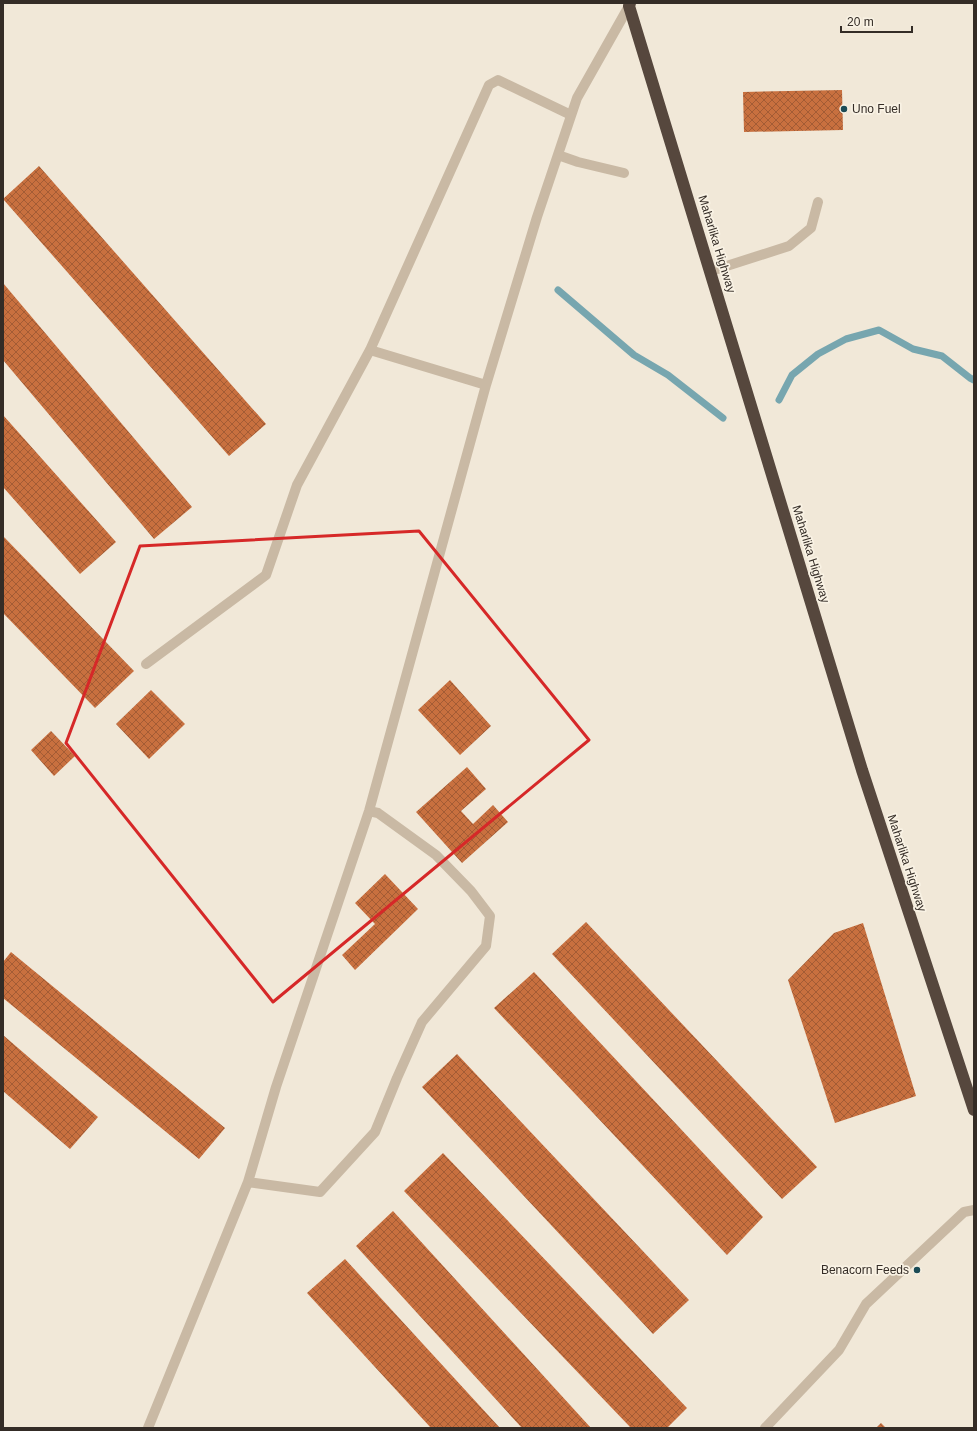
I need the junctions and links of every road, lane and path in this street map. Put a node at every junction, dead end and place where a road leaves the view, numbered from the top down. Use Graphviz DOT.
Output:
graph roads {
  1 [pos="630,4"];
  2 [pos="572,114"];
  3 [pos="558,155"];
  4 [pos="624,173"];
  5 [pos="818,202"];
  6 [pos="711,271"];
  7 [pos="370,350"];
  8 [pos="486,385"];
  9 [pos="146,664"];
  10 [pos="369,811"];
  11 [pos="974,1110"];
  12 [pos="248,1182"];
  13 [pos="974,1210"];
  14 [pos="148,1428"];
  15 [pos="765,1428"];
  1 -- 2 [label="street"];
  1 -- 6 [label="highway, Maharlika Highway"];
  2 -- 3 [label="street"];
  2 -- 7 [label="street"];
  3 -- 4 [label="street"];
  3 -- 8 [label="street"];
  5 -- 6 [label="street"];
  6 -- 11 [label="highway, Maharlika Highway"];
  7 -- 8 [label="street"];
  7 -- 9 [label="street"];
  8 -- 10 [label="street"];
  10 -- 12 [label="street"];
  10 -- 12 [label="street"];
  12 -- 14 [label="street"];
  13 -- 15 [label="street"];
}
